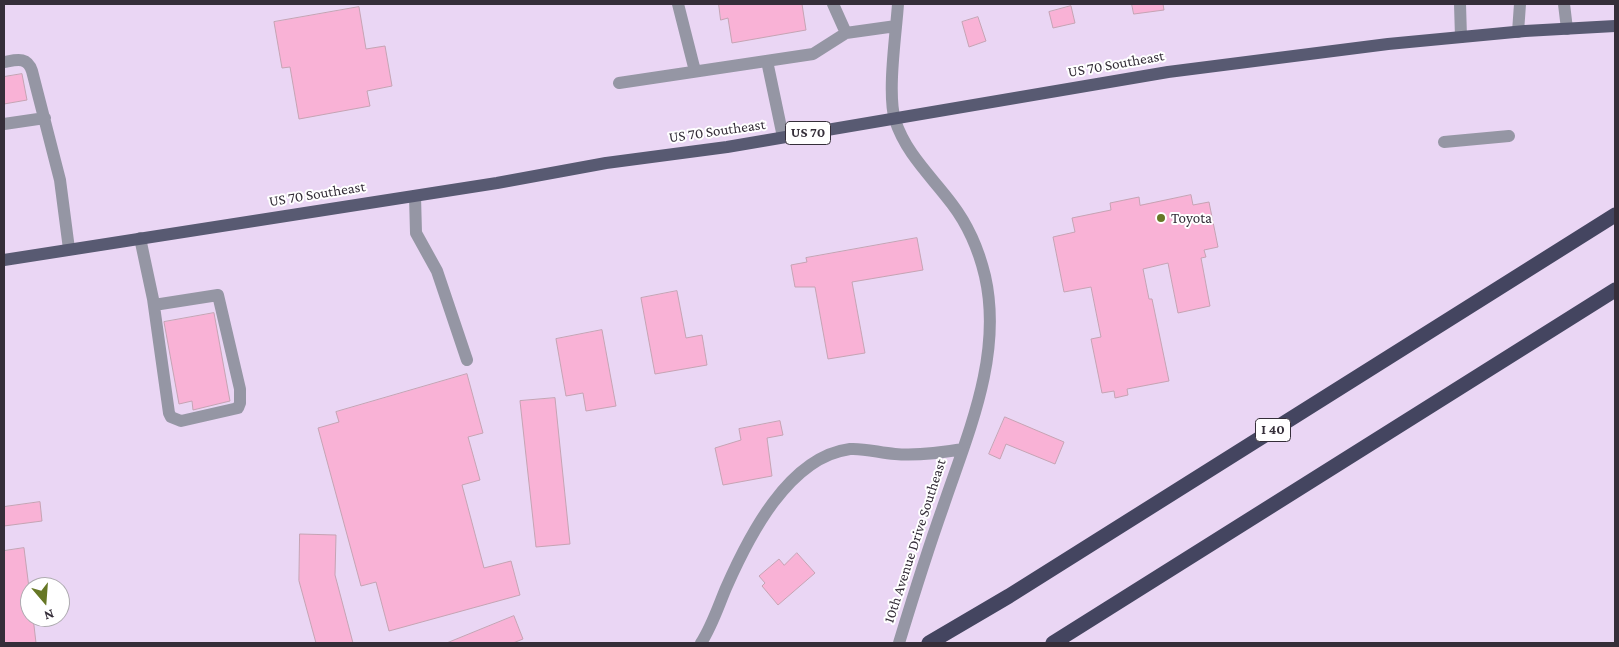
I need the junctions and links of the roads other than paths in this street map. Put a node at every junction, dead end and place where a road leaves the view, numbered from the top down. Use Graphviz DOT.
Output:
graph roads {
  1 [pos="678,4"];
  2 [pos="833,4"];
  3 [pos="898,4"];
  4 [pos="1460,4"];
  5 [pos="1520,4"];
  6 [pos="1564,4"];
  7 [pos="896,26"];
  8 [pos="1615,26"];
  9 [pos="1567,29"];
  10 [pos="1518,32"];
  11 [pos="846,33"];
  12 [pos="1461,37"];
  13 [pos="767,60"];
  14 [pos="4,62"];
  15 [pos="695,71"];
  16 [pos="619,83"];
  17 [pos="45,118"];
  18 [pos="895,119"];
  19 [pos="4,124"];
  20 [pos="1509,136"];
  21 [pos="783,137"];
  22 [pos="1444,142"];
  23 [pos="415,196"];
  24 [pos="1615,215"];
  25 [pos="140,238"];
  26 [pos="68,250"];
  27 [pos="4,260"];
  28 [pos="1615,290"];
  29 [pos="154,305"];
  30 [pos="467,360"];
  31 [pos="963,449"];
  32 [pos="701,643"];
  33 [pos="899,643"];
  34 [pos="929,643"];
  35 [pos="1053,643"];
  1 -- 15 [label="street"];
  2 -- 11 [label="street"];
  3 -- 7 [label="street"];
  4 -- 12 [label="street"];
  5 -- 10 [label="street"];
  6 -- 9 [label="street"];
  7 -- 11 [label="street"];
  7 -- 18 [label="street"];
  8 -- 9 [label="main road, US 70 Southeast / US 70"];
  9 -- 10 [label="main road, US 70 Southeast / US 70"];
  10 -- 12 [label="main road, US 70 Southeast / US 70"];
  11 -- 13 [label="street"];
  12 -- 18 [label="main road, US 70 Southeast / US 70"];
  13 -- 15 [label="street"];
  13 -- 21 [label="street"];
  14 -- 17 [label="street"];
  15 -- 16 [label="street"];
  17 -- 19 [label="street"];
  17 -- 26 [label="street"];
  18 -- 21 [label="main road, US 70 Southeast / US 70"];
  18 -- 31 [label="street, 10th Avenue Drive Southeast"];
  20 -- 22 [label="street"];
  21 -- 23 [label="main road, US 70 Southeast / US 70"];
  23 -- 25 [label="main road, US 70 Southeast / US 70"];
  23 -- 30 [label="street"];
  24 -- 34 [label="highway, I 40"];
  25 -- 26 [label="main road, US 70 Southeast / US 70"];
  25 -- 29 [label="street"];
  26 -- 27 [label="main road, US 70 Southeast / US 70"];
  28 -- 35 [label="highway"];
  29 -- 29 [label="street"];
  31 -- 32 [label="street"];
  31 -- 33 [label="street, 10th Avenue Drive Southeast"];
}
